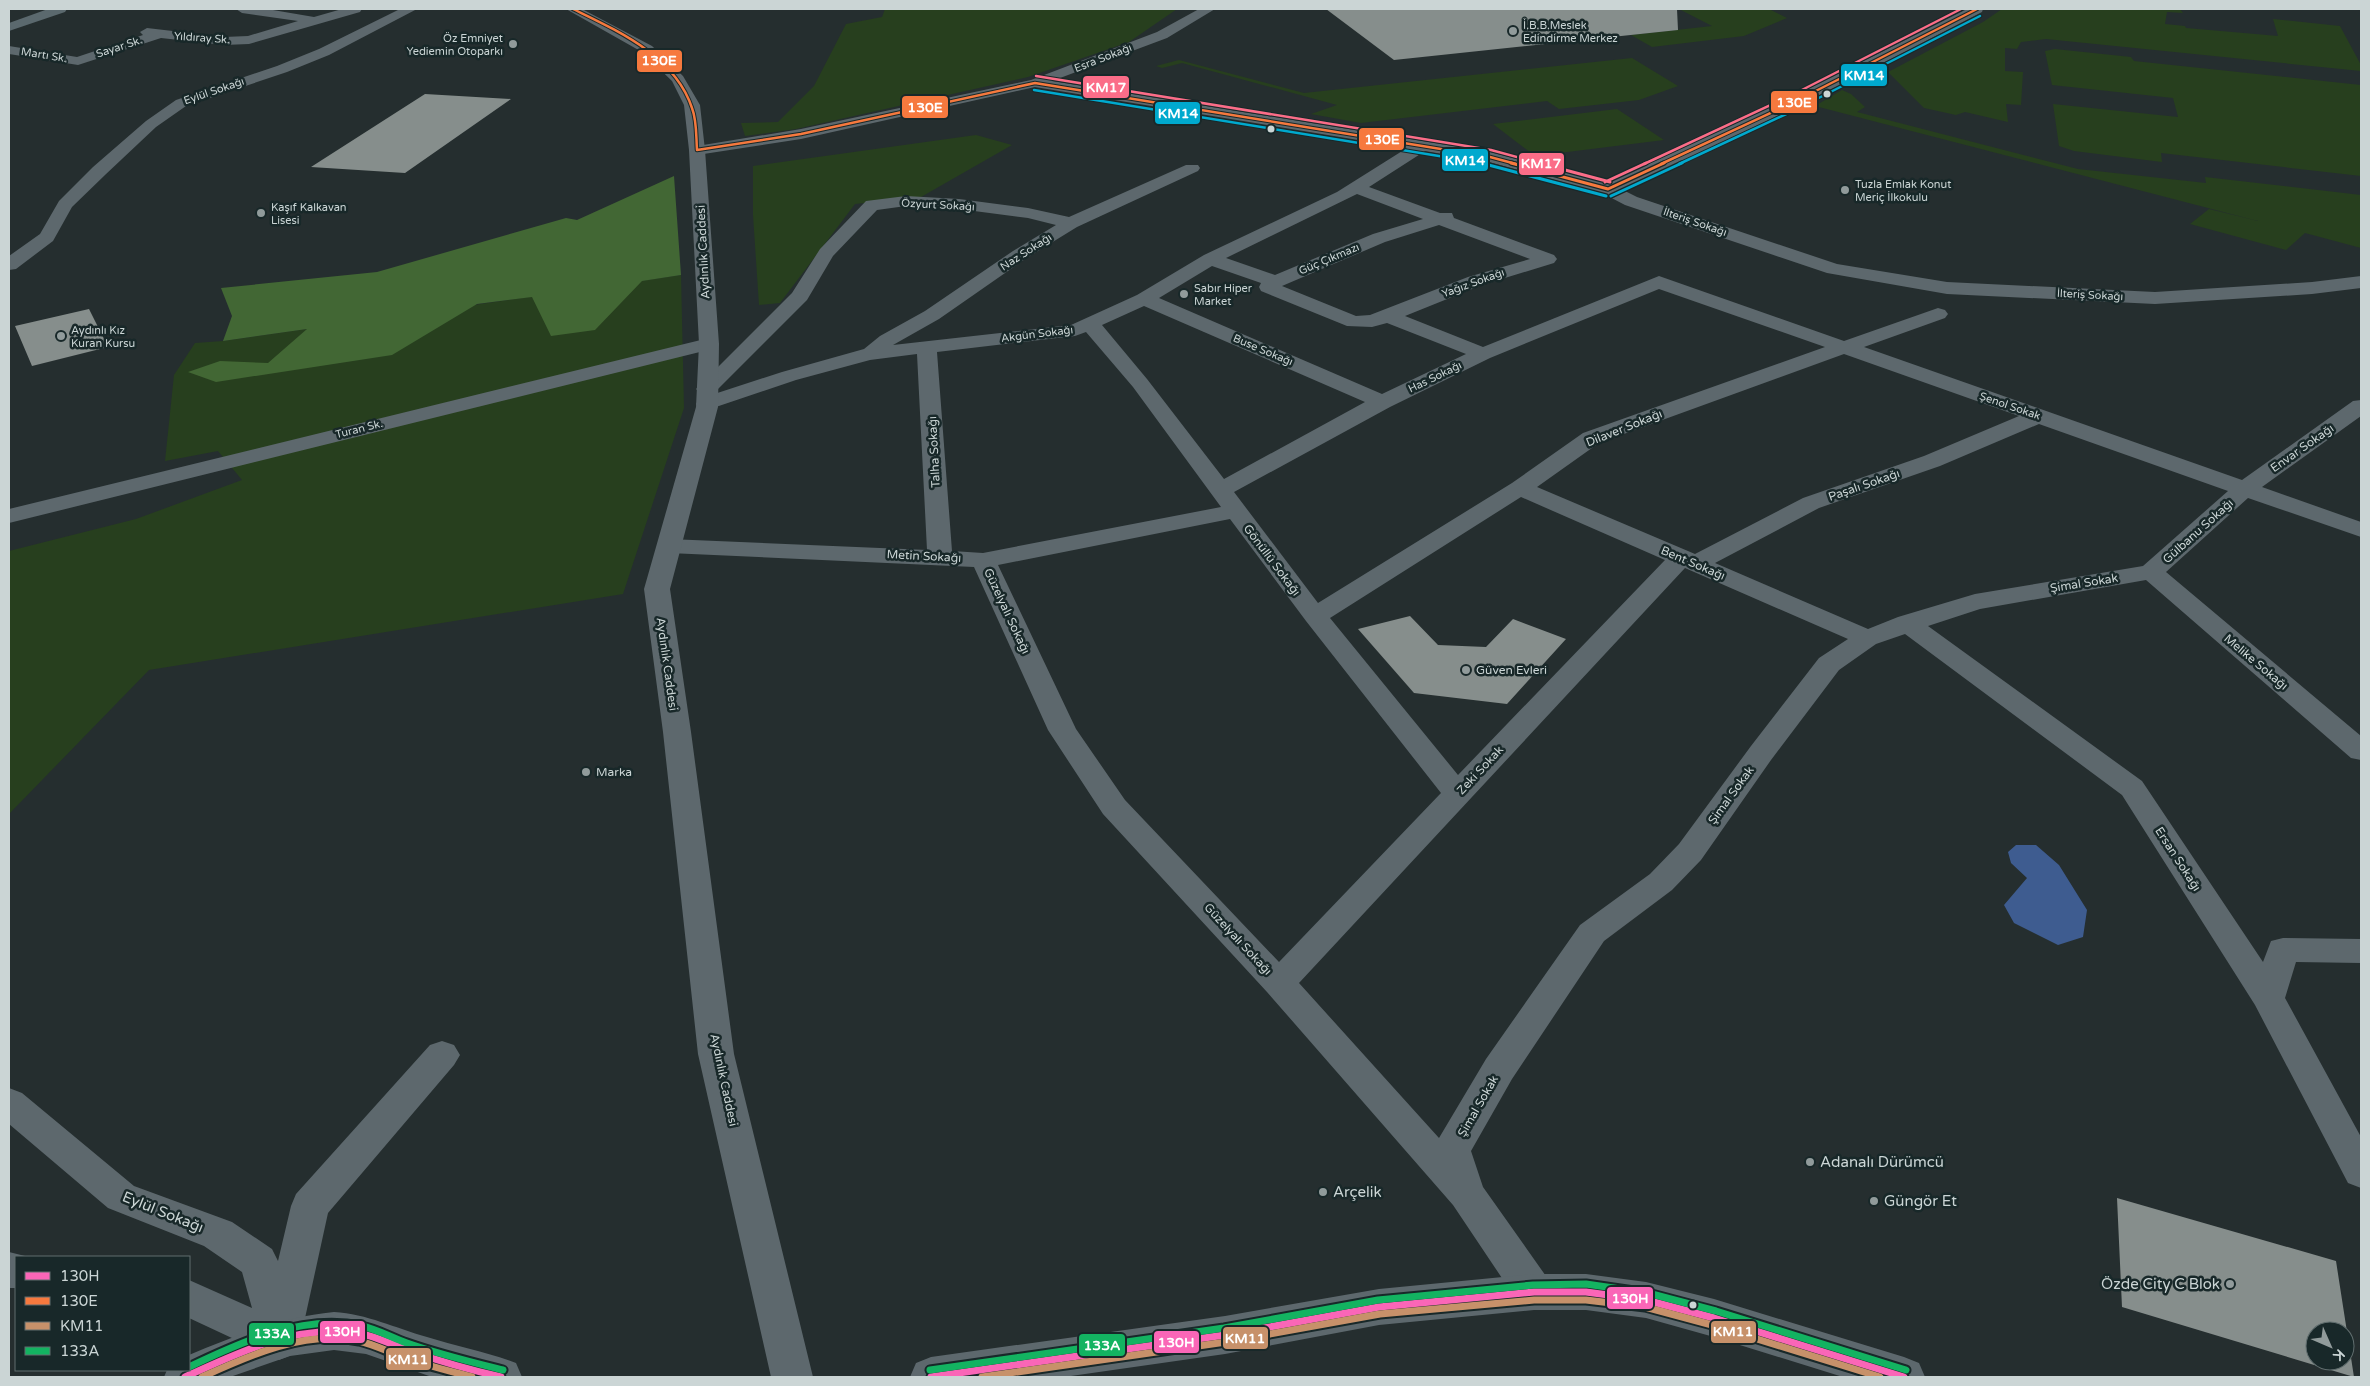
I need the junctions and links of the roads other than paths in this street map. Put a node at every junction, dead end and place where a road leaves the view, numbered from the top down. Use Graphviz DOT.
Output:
graph roads {
  1 [pos="48,9"];
  2 [pos="60,9"];
  3 [pos="242,9"];
  4 [pos="355,9"];
  5 [pos="410,9"];
  6 [pos="573,9"];
  7 [pos="1208,9"];
  8 [pos="1977,9"];
  9 [pos="9,19"];
  10 [pos="315,20"];
  11 [pos="9,27"];
  12 [pos="153,33"];
  13 [pos="9,50"];
  14 [pos="78,60"];
  15 [pos="1034,83"];
  16 [pos="1422,146"];
  17 [pos="697,150"];
  18 [pos="1192,168"];
  19 [pos="1608,190"];
  20 [pos="1349,192"];
  21 [pos="1445,217"];
  22 [pos="1071,223"];
  23 [pos="1210,258"];
  24 [pos="9,265"];
  25 [pos="1276,282"];
  26 [pos="1659,282"];
  27 [pos="2361,282"];
  28 [pos="1144,299"];
  29 [pos="1938,314"];
  30 [pos="1388,316"];
  31 [pos="1090,324"];
  32 [pos="709,344"];
  33 [pos="1844,347"];
  34 [pos="927,348"];
  35 [pos="868,354"];
  36 [pos="1484,354"];
  37 [pos="707,397"];
  38 [pos="1382,402"];
  39 [pos="2361,406"];
  40 [pos="2038,416"];
  41 [pos="1520,488"];
  42 [pos="1220,490"];
  43 [pos="2244,490"];
  44 [pos="1235,511"];
  45 [pos="9,516"];
  46 [pos="2361,530"];
  47 [pos="669,546"];
  48 [pos="940,556"];
  49 [pos="983,560"];
  50 [pos="1688,561"];
  51 [pos="2152,572"];
  52 [pos="1315,616"];
  53 [pos="1907,623"];
  54 [pos="1867,638"];
  55 [pos="2361,751"];
  56 [pos="1458,793"];
  57 [pos="2361,951"];
  58 [pos="1279,983"];
  59 [pos="2268,998"];
  60 [pos="442,1055"];
  61 [pos="9,1102"];
  62 [pos="2361,1172"];
  63 [pos="1466,1194"];
  64 [pos="1534,1292"];
  65 [pos="190,1298"];
  66 [pos="279,1341"];
  67 [pos="185,1377"];
  68 [pos="501,1377"];
  69 [pos="792,1377"];
  70 [pos="931,1377"];
  71 [pos="1904,1377"];
  1 -- 9 [label="main road"];
  2 -- 11 [label="main road"];
  3 -- 10 [label="street"];
  4 -- 10 [label="street, Yıldıray Sk."];
  5 -- 24 [label="street, Eylül Sokağı"];
  6 -- 17 [label="street, Aydınlık Caddesi"];
  7 -- 15 [label="street, Esra Sokağı"];
  8 -- 19 [label="street"];
  10 -- 12 [label="street, Yıldıray Sk."];
  12 -- 14 [label="street, Sayar Sk."];
  13 -- 14 [label="street, Martı Sk."];
  15 -- 16 [label="street, İlteriş Sokağı"];
  15 -- 17 [label="street, Esra Sokağı"];
  16 -- 19 [label="street, İlteriş Sokağı"];
  16 -- 20 [label="street, Akgün Sokağı"];
  17 -- 32 [label="street, Aydınlık Caddesi"];
  18 -- 22 [label="street, Naz Sokağı"];
  19 -- 27 [label="street, İlteriş Sokağı"];
  20 -- 21 [label="street"];
  20 -- 23 [label="street, Akgün Sokağı"];
  21 -- 25 [label="street, Güç Çıkmazı"];
  21 -- 30 [label="street, Yağız Sokağı"];
  22 -- 35 [label="street, Naz Sokağı"];
  22 -- 37 [label="street, Özyurt Sokağı"];
  23 -- 25 [label="street"];
  23 -- 28 [label="street, Akgün Sokağı"];
  25 -- 30 [label="street"];
  26 -- 33 [label="street, Şenol Sokak"];
  26 -- 36 [label="street, Has Sokağı"];
  28 -- 31 [label="street, Akgün Sokağı"];
  28 -- 38 [label="street, Buse Sokağı"];
  29 -- 33 [label="street, Dilaver Sokağı"];
  30 -- 36 [label="street"];
  31 -- 34 [label="street, Akgün Sokağı"];
  31 -- 42 [label="street, Gönüllü Sokağı"];
  32 -- 37 [label="street, Aydınlık Caddesi"];
  32 -- 45 [label="street, Turan Sk."];
  33 -- 40 [label="street, Şenol Sokak"];
  33 -- 41 [label="street, Dilaver Sokağı"];
  34 -- 35 [label="street, Akgün Sokağı"];
  34 -- 48 [label="street, Talha Sokağı"];
  35 -- 37 [label="street, Akgün Sokağı"];
  36 -- 38 [label="street, Has Sokağı"];
  37 -- 47 [label="street, Aydınlık Caddesi"];
  38 -- 42 [label="street, Has Sokağı"];
  39 -- 43 [label="street, Envar Sokağı"];
  40 -- 43 [label="street, Şenol Sokak"];
  40 -- 50 [label="street, Paşalı Sokağı"];
  41 -- 50 [label="street, Bent Sokağı"];
  41 -- 52 [label="street, Dilaver Sokağı"];
  42 -- 44 [label="street, Gönüllü Sokağı"];
  43 -- 46 [label="street, Şenol Sokak"];
  43 -- 51 [label="street, Gülbanu Sokağı"];
  44 -- 49 [label="street, Metin Sokağı"];
  44 -- 52 [label="street, Gönüllü Sokağı"];
  47 -- 48 [label="street, Metin Sokağı"];
  47 -- 69 [label="street, Aydınlık Caddesi"];
  48 -- 49 [label="street, Metin Sokağı"];
  49 -- 58 [label="street, Güzelyalı Sokağı"];
  50 -- 54 [label="street, Bent Sokağı"];
  50 -- 56 [label="street, Zeki Sokak"];
  51 -- 53 [label="street, Şimal Sokak"];
  51 -- 55 [label="street, Melike Sokağı"];
  52 -- 56 [label="street, Gönüllü Sokağı"];
  53 -- 54 [label="street, Şimal Sokak"];
  53 -- 59 [label="street, Ersan Sokağı"];
  54 -- 63 [label="street, Şimal Sokak"];
  56 -- 58 [label="street, Zeki Sokak"];
  57 -- 59 [label="street"];
  58 -- 63 [label="street, Güzelyalı Sokağı"];
  59 -- 62 [label="street, Ersan Sokağı"];
  60 -- 66 [label="street"];
  61 -- 66 [label="street, Eylül Sokağı"];
  63 -- 64 [label="street, Güzelyalı Sokağı"];
  64 -- 70 [label="street"];
  64 -- 71 [label="street"];
  65 -- 66 [label="street"];
  66 -- 67 [label="street"];
  66 -- 68 [label="street"];
}
